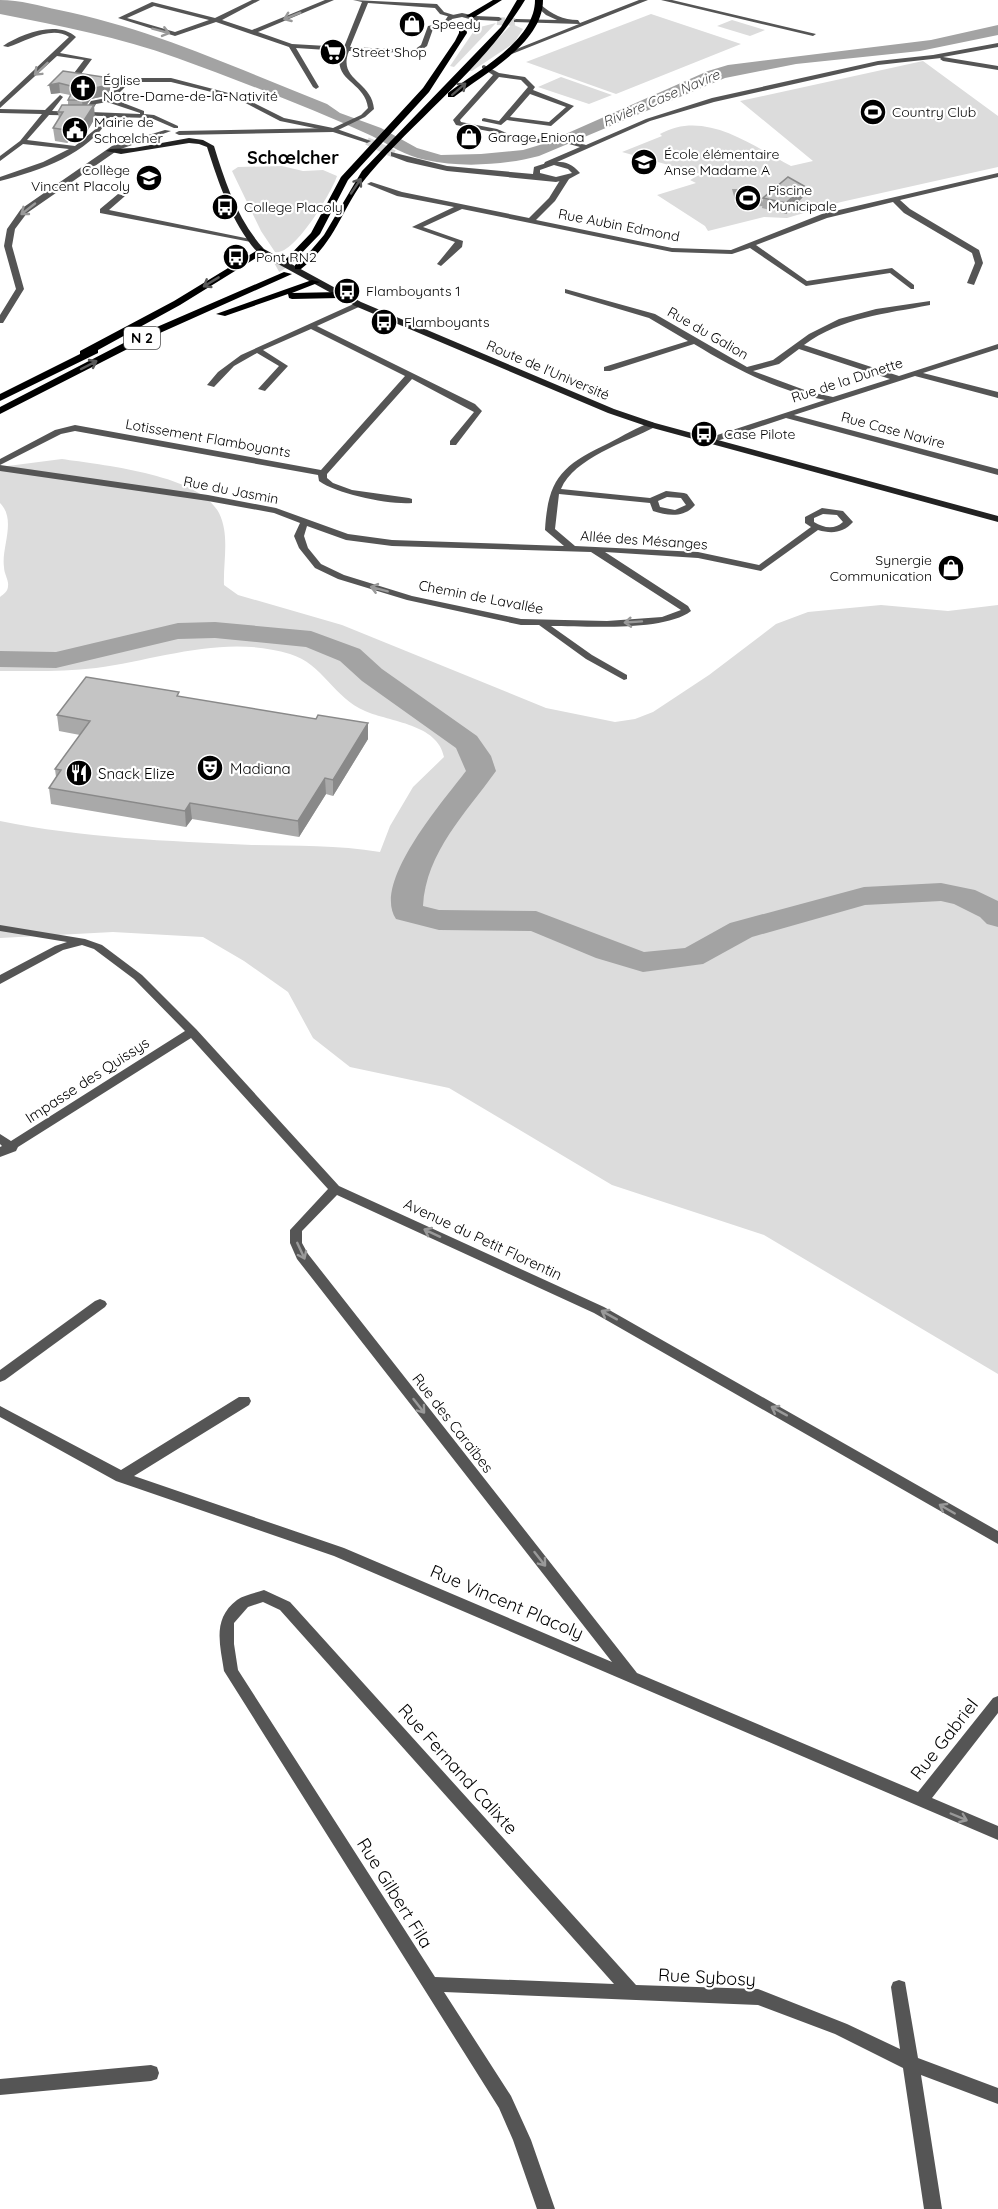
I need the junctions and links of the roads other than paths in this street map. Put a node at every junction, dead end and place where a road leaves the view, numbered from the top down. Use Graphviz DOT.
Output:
graph roads {
  1 [pos="257,0"];
  2 [pos="331,0"];
  3 [pos="356,0"];
  4 [pos="498,0"];
  5 [pos="515,0"];
  6 [pos="521,0"];
  7 [pos="645,0"];
  8 [pos="664,0"];
  9 [pos="365,1"];
  10 [pos="439,3"];
  11 [pos="539,3"];
  12 [pos="454,16"];
  13 [pos="513,17"];
  14 [pos="473,19"];
  15 [pos="216,20"];
  16 [pos="586,22"];
  17 [pos="534,23"];
  18 [pos="448,24"];
  19 [pos="499,24"];
  20 [pos="462,26"];
  21 [pos="556,26"];
  22 [pos="566,31"];
  23 [pos="253,32"];
  24 [pos="813,34"];
  25 [pos="998,45"];
  26 [pos="6,46"];
  27 [pos="291,46"];
  28 [pos="344,49"];
  29 [pos="56,54"];
  30 [pos="505,55"];
  31 [pos="933,57"];
  32 [pos="484,67"];
  33 [pos="998,68"];
  34 [pos="496,75"];
  35 [pos="124,85"];
  36 [pos="316,87"];
  37 [pos="529,91"];
  38 [pos="60,98"];
  39 [pos="108,100"];
  40 [pos="2,103"];
  41 [pos="0,111"];
  42 [pos="47,114"];
  43 [pos="86,115"];
  44 [pos="108,116"];
  45 [pos="152,116"];
  46 [pos="459,117"];
  47 [pos="505,118"];
  48 [pos="398,122"];
  49 [pos="411,126"];
  50 [pos="173,130"];
  51 [pos="334,130"];
  52 [pos="22,141"];
  53 [pos="369,145"];
  54 [pos="586,147"];
  55 [pos="75,148"];
  56 [pos="110,151"];
  57 [pos="394,154"];
  58 [pos="569,155"];
  59 [pos="2,157"];
  60 [pos="544,165"];
  61 [pos="567,165"];
  62 [pos="494,171"];
  63 [pos="998,175"];
  64 [pos="0,179"];
  65 [pos="548,179"];
  66 [pos="563,182"];
  67 [pos="371,184"];
  68 [pos="121,196"];
  69 [pos="894,198"];
  70 [pos="461,207"];
  71 [pos="530,221"];
  72 [pos="251,240"];
  73 [pos="752,246"];
  74 [pos="261,251"];
  75 [pos="289,261"];
  76 [pos="441,264"];
  77 [pos="298,267"];
  78 [pos="277,268"];
  79 [pos="287,274"];
  80 [pos="315,282"];
  81 [pos="971,283"];
  82 [pos="911,287"];
  83 [pos="568,291"];
  84 [pos="340,296"];
  85 [pos="272,298"];
  86 [pos="927,303"];
  87 [pos="358,304"];
  88 [pos="0,320"];
  89 [pos="311,326"];
  90 [pos="693,342"];
  91 [pos="798,346"];
  92 [pos="998,346"];
  93 [pos="258,350"];
  94 [pos="111,354"];
  95 [pos="608,369"];
  96 [pos="746,370"];
  97 [pos="913,373"];
  98 [pos="60,374"];
  99 [pos="410,376"];
  100 [pos="897,378"];
  101 [pos="211,385"];
  102 [pos="262,389"];
  103 [pos="998,395"];
  104 [pos="0,398"];
  105 [pos="833,398"];
  106 [pos="0,411"];
  107 [pos="782,415"];
  108 [pos="0,418"];
  109 [pos="652,425"];
  110 [pos="705,442"];
  111 [pos="453,443"];
  112 [pos="0,462"];
  113 [pos="0,468"];
  114 [pos="998,472"];
  115 [pos="323,473"];
  116 [pos="555,491"];
  117 [pos="408,501"];
  118 [pos="652,501"];
  119 [pos="998,521"];
  120 [pos="304,523"];
  121 [pos="817,527"];
  122 [pos="550,530"];
  123 [pos="490,545"];
  124 [pos="527,546"];
  125 [pos="573,548"];
  126 [pos="593,549"];
  127 [pos="543,624"];
  128 [pos="624,677"];
  129 [pos="0,928"];
  130 [pos="81,941"];
  131 [pos="0,980"];
  132 [pos="192,1032"];
  133 [pos="0,1138"];
  134 [pos="6,1150"];
  135 [pos="335,1189"];
  136 [pos="100,1304"];
  137 [pos="0,1377"];
  138 [pos="243,1401"];
  139 [pos="0,1411"];
  140 [pos="121,1477"];
  141 [pos="998,1538"];
  142 [pos="243,1603"];
  143 [pos="631,1676"];
  144 [pos="998,1702"];
  145 [pos="921,1800"];
  146 [pos="998,1833"];
  147 [pos="430,1984"];
  148 [pos="899,1987"];
  149 [pos="632,1992"];
  150 [pos="913,2064"];
  151 [pos="151,2073"];
  152 [pos="0,2087"];
  153 [pos="998,2096"];
  154 [pos="546,2209"];
  155 [pos="933,2209"];
  1 -- 15 [label="street"];
  2 -- 23 [label="street, one-way"];
  3 -- 9 [label="street"];
  4 -- 14 [label="main road"];
  5 -- 13 [label="main road"];
  6 -- 13 [label="main road"];
  7 -- 16 [label="street"];
  8 -- 24 [label="street"];
  9 -- 10 [label="street"];
  9 -- 28 [label="street"];
  10 -- 12 [label="street"];
  11 -- 16 [label="street"];
  11 -- 17 [label="main road"];
  12 -- 14 [label="street"];
  12 -- 18 [label="street"];
  13 -- 17 [label="street"];
  13 -- 19 [label="main road"];
  14 -- 19 [label="street"];
  14 -- 20 [label="street"];
  15 -- 15 [label="street, one-way"];
  15 -- 23 [label="street"];
  16 -- 17 [label="street"];
  16 -- 21 [label="street"];
  16 -- 22 [label="street"];
  17 -- 21 [label="street"];
  17 -- 30 [label="main road"];
  18 -- 20 [label="street"];
  18 -- 28 [label="street"];
  19 -- 48 [label="main road"];
  19 -- 49 [label="main road"];
  20 -- 48 [label="main road"];
  21 -- 22 [label="street"];
  22 -- 30 [label="street"];
  23 -- 27 [label="street"];
  25 -- 31 [label="street"];
  26 -- 29 [label="street"];
  27 -- 28 [label="street"];
  27 -- 36 [label="street"];
  28 -- 51 [label="street"];
  29 -- 35 [label="street"];
  29 -- 40 [label="street, one-way"];
  30 -- 32 [label="main road"];
  31 -- 33 [label="street"];
  31 -- 54 [label="street"];
  32 -- 34 [label="street"];
  49 -- 32 [label="main road, one-way"];
  34 -- 37 [label="street"];
  34 -- 46 [label="street"];
  35 -- 39 [label="street"];
  35 -- 51 [label="street"];
  37 -- 47 [label="street"];
  37 -- 47 [label="street"];
  38 -- 42 [label="street"];
  39 -- 43 [label="street"];
  39 -- 45 [label="street"];
  41 -- 42 [label="street"];
  42 -- 43 [label="street"];
  42 -- 52 [label="street"];
  43 -- 44 [label="street"];
  44 -- 45 [label="street"];
  44 -- 55 [label="street"];
  45 -- 50 [label="street"];
  46 -- 47 [label="street"];
  46 -- 54 [label="street"];
  48 -- 53 [label="main road"];
  77 -- 49 [label="main road, one-way"];
  50 -- 51 [label="street"];
  50 -- 56 [label="street"];
  51 -- 53 [label="street"];
  52 -- 55 [label="street"];
  52 -- 59 [label="street"];
  53 -- 75 [label="main road"];
  54 -- 58 [label="street"];
  55 -- 64 [label="street"];
  56 -- 72 [label="main road, Route de l'Université"];
  56 -- 88 [label="street, one-way"];
  57 -- 62 [label="street"];
  58 -- 60 [label="street"];
  58 -- 61 [label="street"];
  60 -- 61 [label="street"];
  60 -- 62 [label="street"];
  60 -- 65 [label="street"];
  61 -- 66 [label="street"];
  62 -- 65 [label="street"];
  63 -- 69 [label="street, Rue Aubin Edmond"];
  65 -- 66 [label="street"];
  66 -- 71 [label="street"];
  67 -- 70 [label="street, Rue Aubin Edmond"];
  68 -- 72 [label="street"];
  69 -- 73 [label="street, Rue Aubin Edmond"];
  69 -- 81 [label="street"];
  70 -- 71 [label="street, Rue Aubin Edmond"];
  70 -- 76 [label="street"];
  71 -- 73 [label="street, Rue Aubin Edmond"];
  72 -- 74 [label="main road, Route de l'Université"];
  73 -- 82 [label="street"];
  74 -- 80 [label="main road, Route de l'Université"];
  74 -- 98 [label="main road, one-way"];
  78 -- 98 [label="main road, N 2"];
  79 -- 94 [label="main road, N 2"];
  80 -- 84 [label="main road, Route de l'Université"];
  80 -- 85 [label="main road"];
  83 -- 90 [label="street, Rue du Galion"];
  84 -- 85 [label="main road"];
  84 -- 87 [label="main road, Route de l'Université"];
  85 -- 94 [label="main road"];
  86 -- 91 [label="street"];
  87 -- 89 [label="street"];
  87 -- 109 [label="main road, Route de l'Université"];
  89 -- 93 [label="street"];
  89 -- 99 [label="street"];
  90 -- 95 [label="street"];
  90 -- 96 [label="street, Rue du Galion"];
  91 -- 96 [label="street"];
  91 -- 100 [label="street"];
  92 -- 97 [label="street, Rue de la Dunette"];
  93 -- 101 [label="street"];
  93 -- 102 [label="street"];
  98 -- 94 [label="main road, N 2, one-way"];
  96 -- 105 [label="street, Rue du Galion"];
  97 -- 100 [label="street, Rue de la Dunette"];
  97 -- 103 [label="street"];
  98 -- 104 [label="main road, N 2"];
  98 -- 106 [label="main road, N 2"];
  98 -- 108 [label="main road"];
  99 -- 111 [label="street"];
  99 -- 115 [label="street"];
  100 -- 105 [label="street, Rue de la Dunette"];
  105 -- 107 [label="street, Rue de la Dunette"];
  107 -- 110 [label="street, Rue de la Dunette"];
  107 -- 114 [label="street, Rue Case Navire"];
  109 -- 110 [label="main road, Route de l'Université"];
  109 -- 116 [label="street"];
  110 -- 119 [label="main road, Route de l'Université"];
  112 -- 115 [label="street, Lotissement Flamboyants"];
  113 -- 120 [label="street, Rue du Jasmin"];
  115 -- 117 [label="street, Lotissement Flamboyants"];
  116 -- 118 [label="street"];
  116 -- 122 [label="street"];
  120 -- 123 [label="street, Rue du Jasmin"];
  127 -- 120 [label="street, Chemin de Lavallée, one-way"];
  121 -- 126 [label="street, Allée des Mésanges"];
  122 -- 124 [label="street"];
  122 -- 125 [label="street"];
  123 -- 124 [label="street, Allée des Mésanges"];
  124 -- 125 [label="street, Allée des Mésanges"];
  125 -- 126 [label="street, Allée des Mésanges"];
  126 -- 127 [label="street, Chemin de Lavallée, one-way"];
  127 -- 128 [label="street"];
  129 -- 130 [label="street, Avenue du Petit Florentin"];
  130 -- 131 [label="street"];
  130 -- 132 [label="street, Avenue du Petit Florentin"];
  132 -- 134 [label="street, Impasse des Quissys"];
  132 -- 135 [label="street, Avenue du Petit Florentin"];
  133 -- 134 [label="street, Impasse des Quissys"];
  141 -- 135 [label="street, Avenue du Petit Florentin, one-way"];
  135 -- 143 [label="street, Rue des Caraïbes, one-way"];
  136 -- 137 [label="street"];
  138 -- 140 [label="street"];
  139 -- 140 [label="street, Rue Vincent Placoly"];
  140 -- 143 [label="street, Rue Vincent Placoly"];
  142 -- 147 [label="street, Rue Gilbert Fila"];
  142 -- 149 [label="street, Rue Fernand Calixte"];
  143 -- 145 [label="street, Rue Vincent Placoly"];
  144 -- 145 [label="street, Rue Gabriel"];
  145 -- 146 [label="street, Rue Vincent Placoly, one-way"];
  147 -- 149 [label="street, Rue Sybosy"];
  147 -- 154 [label="street, Rue Gilbert Fila"];
  148 -- 150 [label="street"];
  149 -- 150 [label="street, Rue Sybosy"];
  150 -- 153 [label="street, Rue Sybosy"];
  150 -- 155 [label="street"];
  151 -- 152 [label="street"];
}
